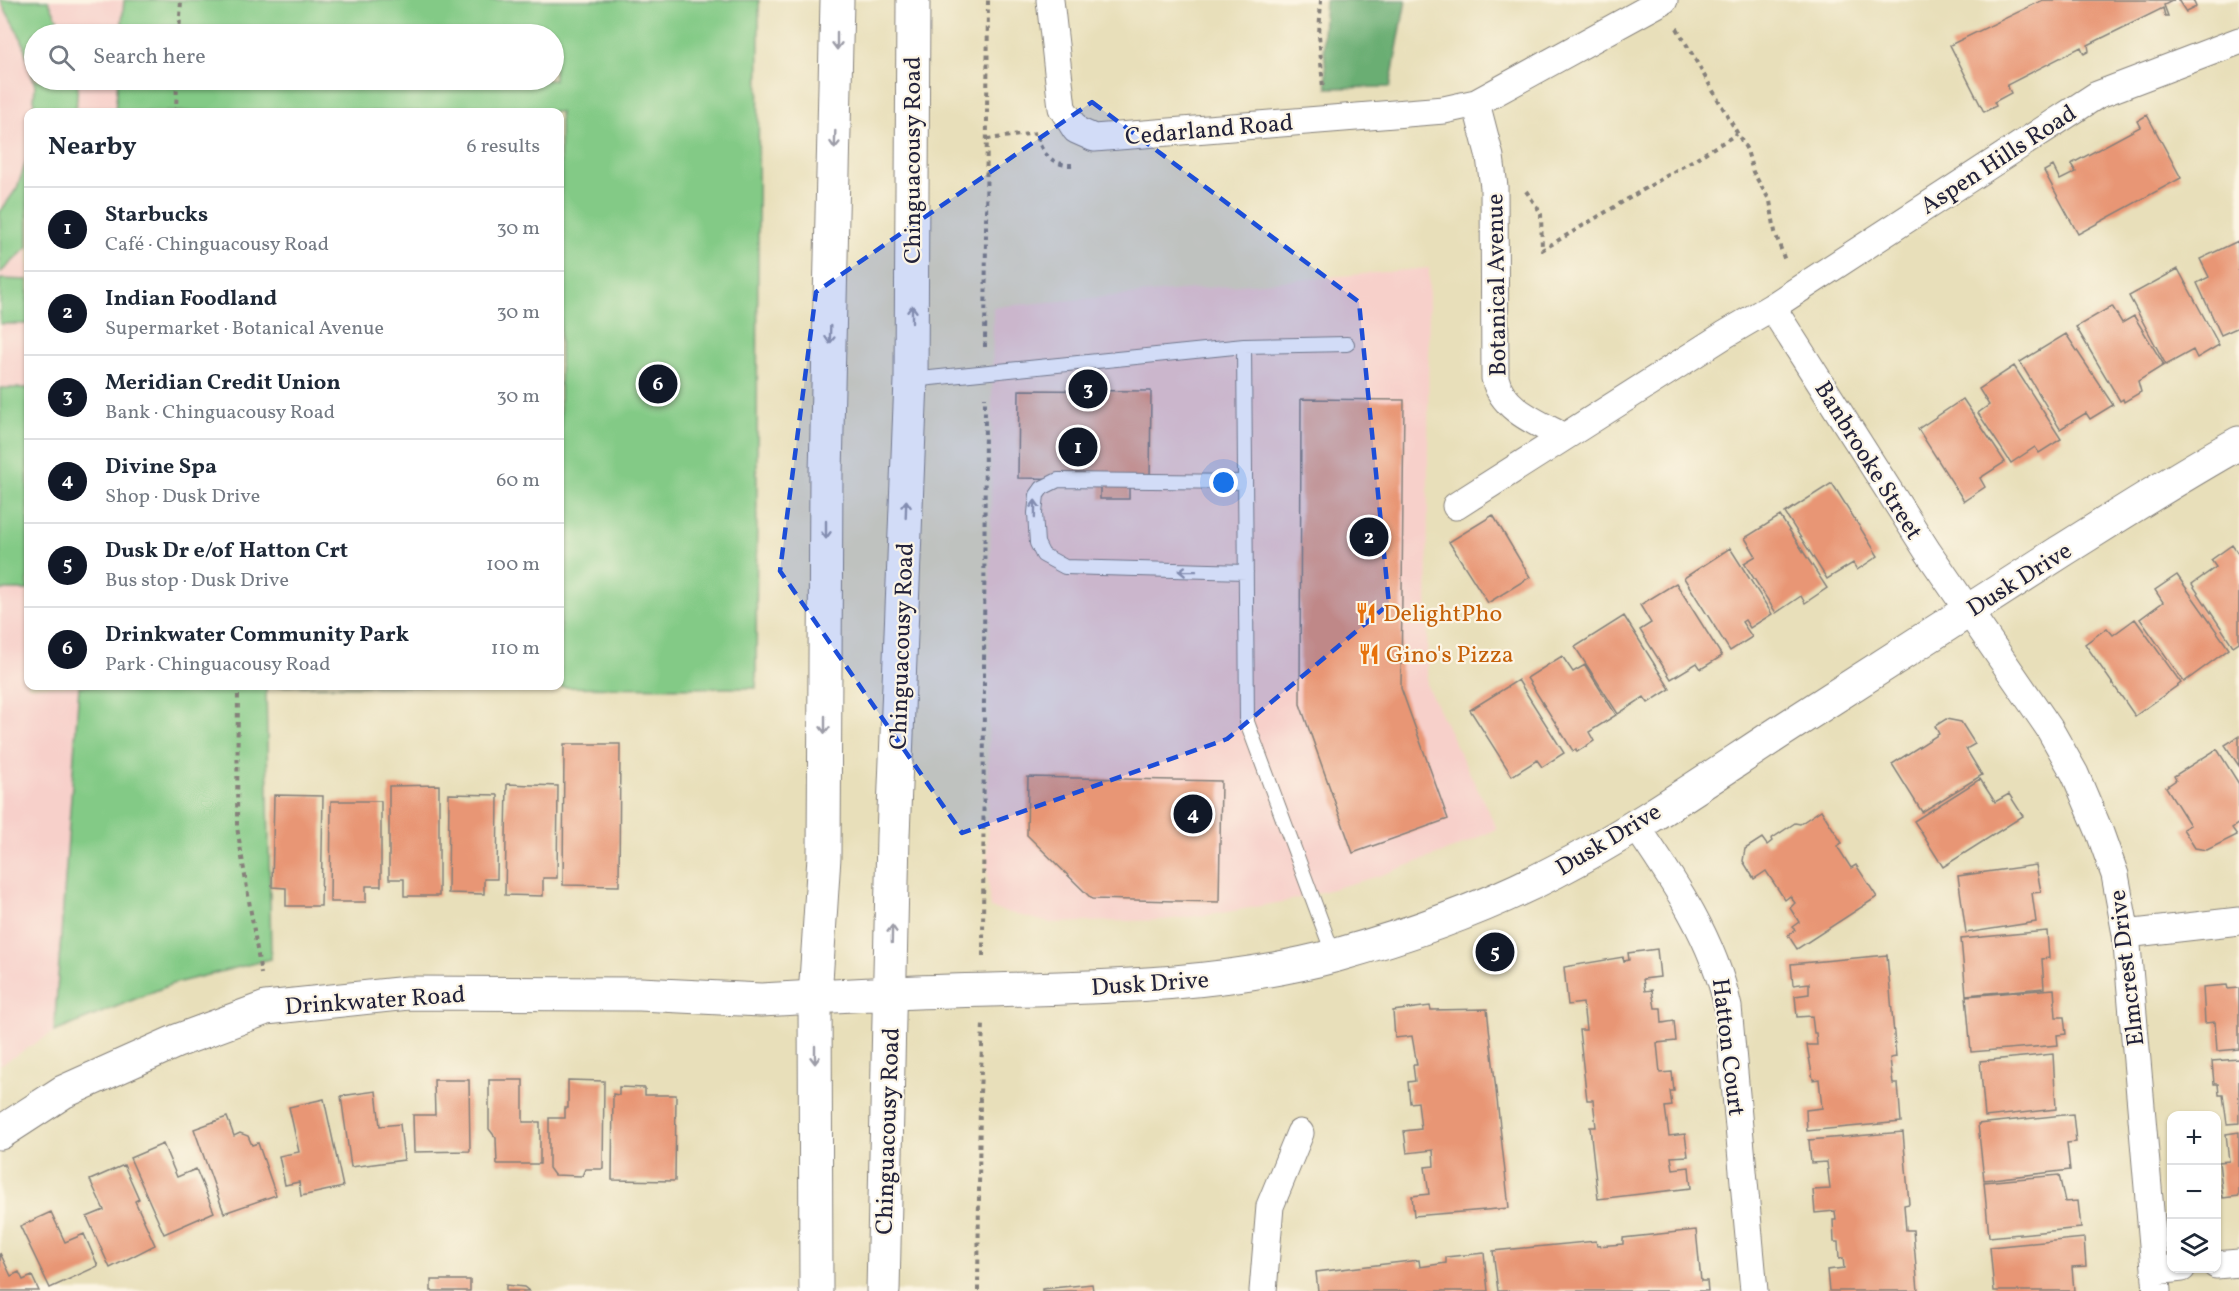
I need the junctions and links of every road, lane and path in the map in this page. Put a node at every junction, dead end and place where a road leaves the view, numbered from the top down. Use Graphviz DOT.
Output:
graph roads {
  1 [pos="182,0"];
  2 [pos="837,0"];
  3 [pos="913,0"];
  4 [pos="988,0"];
  5 [pos="1050,0"];
  6 [pos="1320,0"];
  7 [pos="1669,11"];
  8 [pos="180,24"];
  9 [pos="2239,41"];
  10 [pos="177,90"];
  11 [pos="1323,98"];
  12 [pos="1476,103"];
  13 [pos="176,108"];
  14 [pos="1737,134"];
  15 [pos="1517,187"];
  16 [pos="1788,267"];
  17 [pos="1772,307"];
  18 [pos="1347,344"];
  19 [pos="1244,346"];
  20 [pos="985,372"];
  21 [pos="911,380"];
  22 [pos="1562,436"];
  23 [pos="2239,443"];
  24 [pos="1245,482"];
  25 [pos="1456,506"];
  26 [pos="1246,572"];
  27 [pos="1968,611"];
  28 [pos="238,690"];
  29 [pos="1635,826"];
  30 [pos="2239,921"];
  31 [pos="983,927"];
  32 [pos="2126,934"];
  33 [pos="1334,956"];
  34 [pos="891,993"];
  35 [pos="815,997"];
  36 [pos="266,1008"];
  37 [pos="983,1042"];
  38 [pos="0,1133"];
  39 [pos="1300,1133"];
  40 [pos="2239,1263"];
  41 [pos="2221,1265"];
  42 [pos="2173,1273"];
  43 [pos="2156,1281"];
  44 [pos="816,1291"];
  45 [pos="883,1291"];
  46 [pos="978,1291"];
  47 [pos="1263,1291"];
  48 [pos="1754,1291"];
  1 -- 8 [label="path"];
  2 -- 35 [label="main road, one-way"];
  21 -- 3 [label="main road, Chinguacousy Road, one-way"];
  4 -- 20 [label="path"];
  5 -- 12 [label="street, Cedarland Road"];
  6 -- 11 [label="path"];
  7 -- 12 [label="street"];
  7 -- 14 [label="path"];
  9 -- 17 [label="street, Aspen Hills Road"];
  10 -- 13 [label="path"];
  12 -- 22 [label="street, Botanical Avenue"];
  14 -- 15 [label="path"];
  14 -- 16 [label="path"];
  17 -- 22 [label="street"];
  17 -- 27 [label="street, Banbrooke Street"];
  18 -- 19 [label="lane"];
  19 -- 20 [label="lane"];
  19 -- 24 [label="lane"];
  20 -- 21 [label="lane"];
  20 -- 31 [label="path"];
  34 -- 21 [label="main road, Chinguacousy Road, one-way"];
  22 -- 25 [label="street"];
  23 -- 27 [label="main road, Dusk Drive"];
  24 -- 26 [label="lane"];
  26 -- 24 [label="lane, one-way"];
  26 -- 33 [label="lane"];
  27 -- 29 [label="main road, Dusk Drive"];
  27 -- 32 [label="street, Elmcrest Drive"];
  28 -- 36 [label="path"];
  29 -- 33 [label="main road, Dusk Drive"];
  29 -- 48 [label="street, Hatton Court"];
  30 -- 32 [label="street"];
  32 -- 43 [label="street, Elmcrest Drive"];
  33 -- 34 [label="main road, Dusk Drive"];
  34 -- 35 [label="main road, Dusk Drive"];
  34 -- 45 [label="main road, Chinguacousy Road"];
  35 -- 36 [label="main road, Drinkwater Road"];
  35 -- 44 [label="main road, one-way"];
  36 -- 38 [label="main road, Drinkwater Road"];
  37 -- 46 [label="path"];
  39 -- 47 [label="street"];
  40 -- 41 [label="street"];
  42 -- 43 [label="street"];
}
